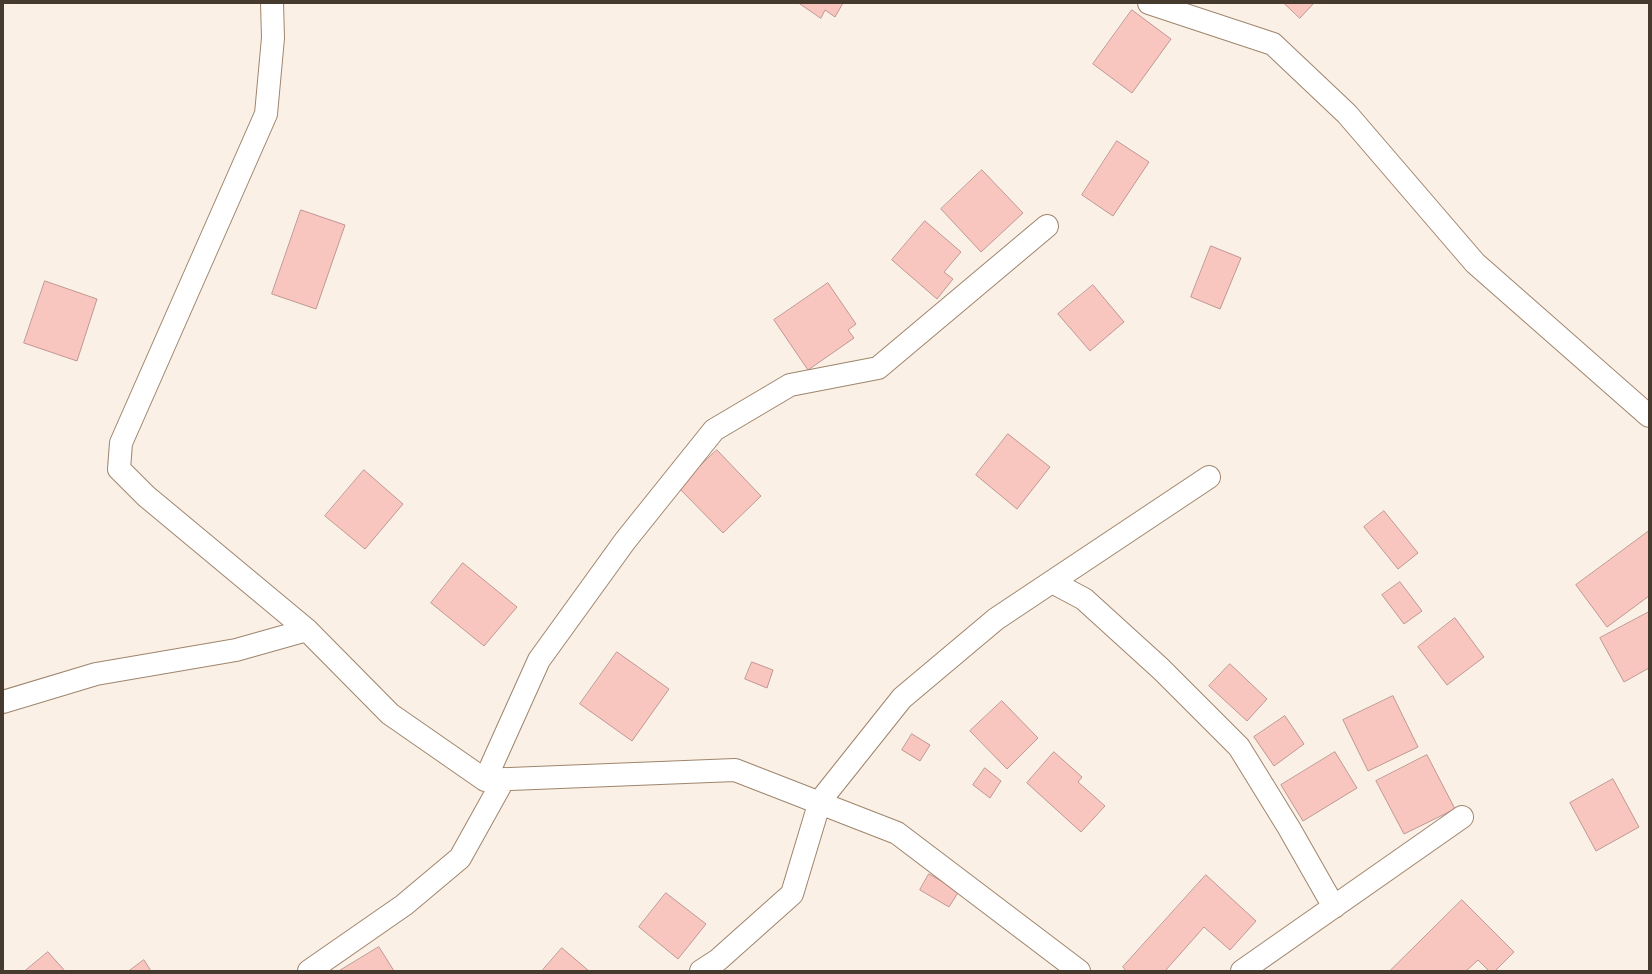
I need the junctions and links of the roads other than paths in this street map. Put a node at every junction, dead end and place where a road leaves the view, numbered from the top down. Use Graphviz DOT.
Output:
graph roads {
  1 [pos="272,3"];
  2 [pos="1149,3"];
  3 [pos="1047,226"];
  4 [pos="1649,416"];
  5 [pos="1209,477"];
  6 [pos="1052,582"];
  7 [pos="307,630"];
  8 [pos="3,702"];
  9 [pos="495,779"];
  10 [pos="820,801"];
  11 [pos="1462,817"];
  12 [pos="1334,907"];
  13 [pos="310,971"];
  14 [pos="701,971"];
  15 [pos="1079,971"];
  16 [pos="1242,971"];
  1 -- 7 [label="street"];
  2 -- 4 [label="street"];
  3 -- 9 [label="street"];
  5 -- 6 [label="street"];
  6 -- 10 [label="street"];
  6 -- 12 [label="street"];
  7 -- 8 [label="street"];
  7 -- 9 [label="street"];
  9 -- 10 [label="street"];
  9 -- 13 [label="street"];
  10 -- 14 [label="street"];
  10 -- 15 [label="street"];
  11 -- 12 [label="street"];
  12 -- 16 [label="street"];
}
